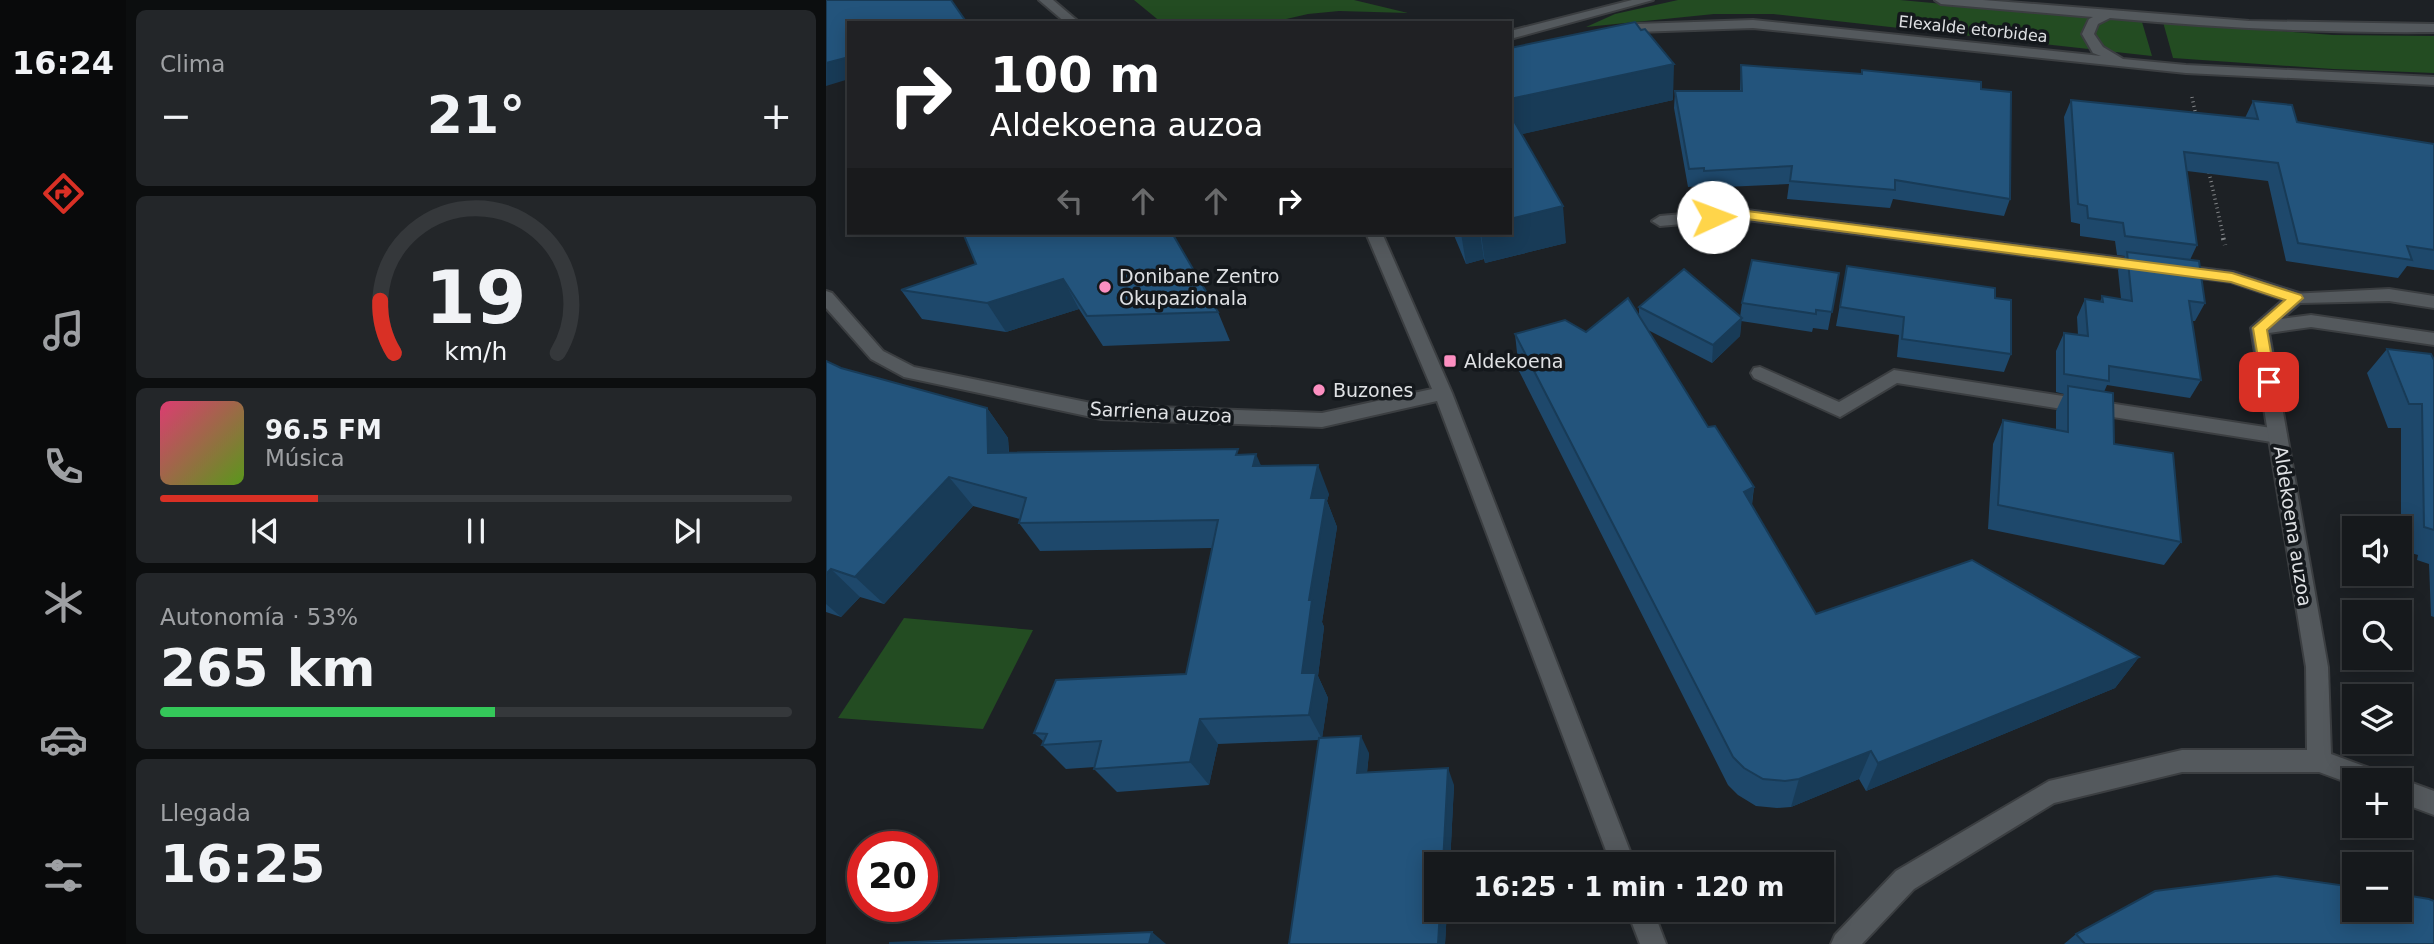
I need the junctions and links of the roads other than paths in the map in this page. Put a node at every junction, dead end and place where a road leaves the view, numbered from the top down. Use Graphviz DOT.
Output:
graph roads {
  1 [pos="1045,0"];
  2 [pos="1647,0"];
  3 [pos="1941,0"];
  4 [pos="2110,14"];
  5 [pos="1071,21"];
  6 [pos="2434,28"];
  7 [pos="1512,35"];
  8 [pos="1598,35"];
  9 [pos="2123,62"];
  10 [pos="2434,81"];
  11 [pos="1660,221"];
  12 [pos="1375,235"];
  13 [pos="826,297"];
  14 [pos="2296,298"];
  15 [pos="2434,302"];
  16 [pos="2260,328"];
  17 [pos="2434,339"];
  18 [pos="1760,373"];
  19 [pos="1443,393"];
  20 [pos="2278,436"];
  21 [pos="2319,761"];
  22 [pos="2342,769"];
  23 [pos="2412,795"];
  24 [pos="2434,803"];
  25 [pos="1618,852"];
  26 [pos="1645,922"];
  27 [pos="1653,944"];
  28 [pos="1844,944"];
  1 -- 5 [label="street"];
  2 -- 7 [label="street"];
  3 -- 4 [label="street, Elexalde etorbidea"];
  4 -- 6 [label="street, Elexalde etorbidea"];
  4 -- 9 [label="street"];
  8 -- 9 [label="street, Elexalde etorbidea"];
  9 -- 10 [label="street, Elexalde etorbidea"];
  11 -- 14 [label="street"];
  12 -- 19 [label="street"];
  13 -- 19 [label="street, Sarriena auzoa"];
  14 -- 15 [label="street"];
  14 -- 16 [label="street"];
  16 -- 17 [label="street"];
  16 -- 20 [label="street, Aldekoena auzoa"];
  18 -- 20 [label="street"];
  19 -- 25 [label="street"];
  20 -- 21 [label="street, Aldekoena auzoa"];
  21 -- 22 [label="street"];
  21 -- 28 [label="street"];
  23 -- 24 [label="street"];
  26 -- 27 [label="street"];
}
